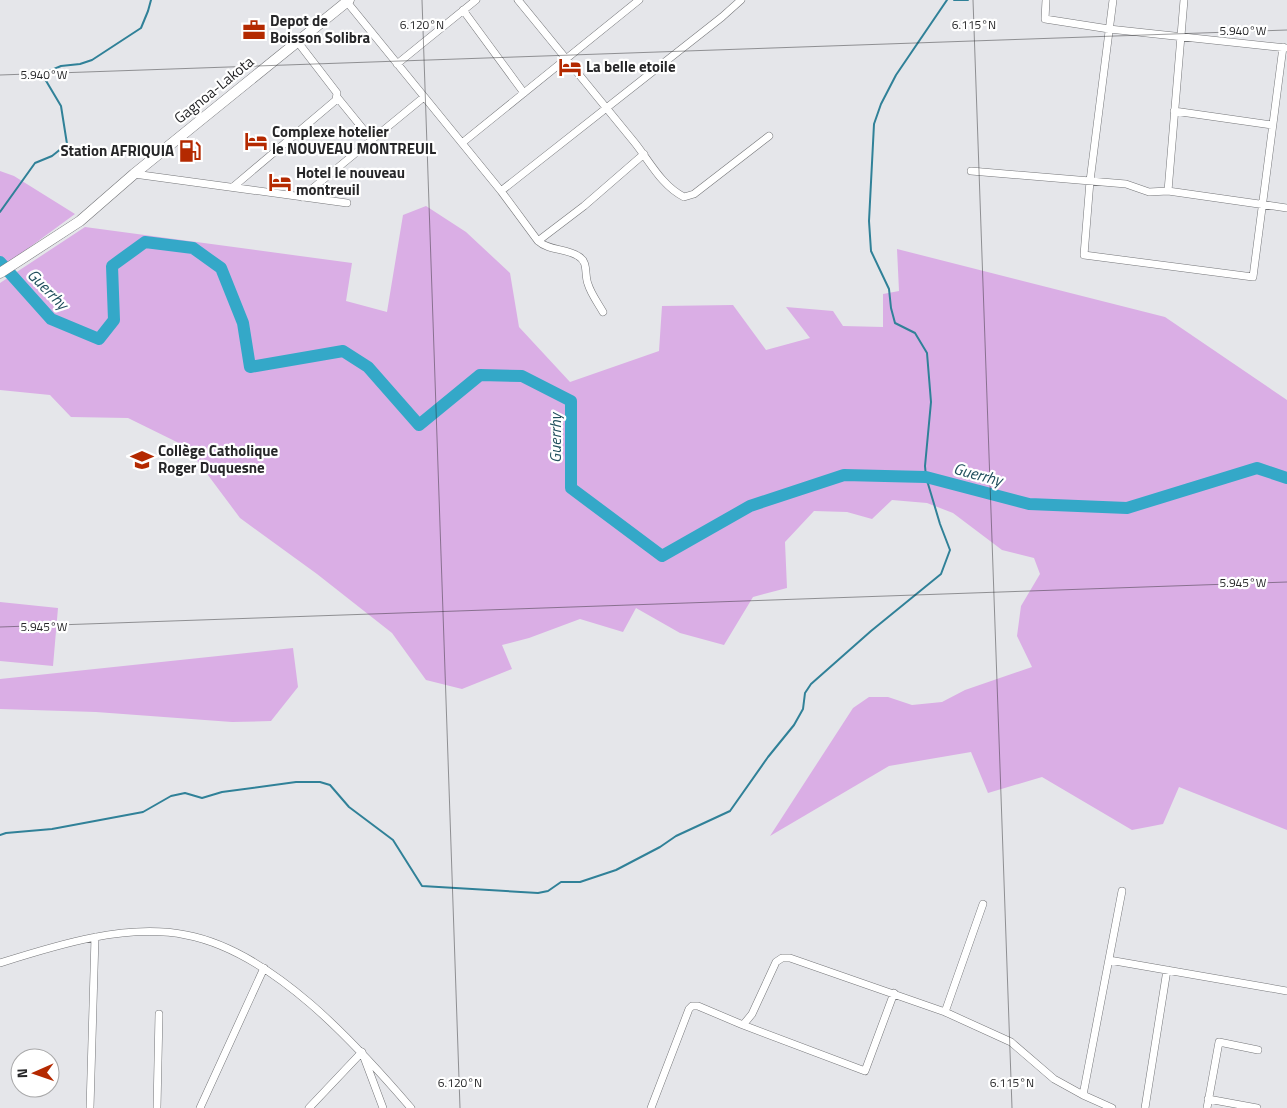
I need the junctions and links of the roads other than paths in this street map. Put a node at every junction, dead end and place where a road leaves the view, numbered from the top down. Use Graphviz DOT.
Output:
graph roads {
  1 [pos="476,0"];
  2 [pos="518,0"];
  3 [pos="640,0"];
  4 [pos="741,0"];
  5 [pos="1046,0"];
  6 [pos="1113,0"];
  7 [pos="1184,0"];
  8 [pos="343,2"];
  9 [pos="463,10"];
  10 [pos="1109,29"];
  11 [pos="1180,36"];
  12 [pos="297,41"];
  13 [pos="1285,48"];
  14 [pos="566,59"];
  15 [pos="397,64"];
  16 [pos="524,93"];
  17 [pos="338,97"];
  18 [pos="424,97"];
  19 [pos="606,108"];
  20 [pos="1174,111"];
  21 [pos="1272,125"];
  22 [pos="769,136"];
  23 [pos="372,140"];
  24 [pos="462,143"];
  25 [pos="644,154"];
  26 [pos="971,171"];
  27 [pos="134,174"];
  28 [pos="1090,181"];
  29 [pos="233,188"];
  30 [pos="501,191"];
  31 [pos="1168,191"];
  32 [pos="302,197"];
  33 [pos="347,204"];
  34 [pos="1261,205"];
  35 [pos="1287,208"];
  36 [pos="538,241"];
  37 [pos="0,274"];
  38 [pos="603,312"];
  39 [pos="1122,891"];
  40 [pos="983,904"];
  41 [pos="95,938"];
  42 [pos="1110,960"];
  43 [pos="0,963"];
  44 [pos="264,968"];
  45 [pos="1167,970"];
  46 [pos="1287,991"];
  47 [pos="894,993"];
  48 [pos="945,1012"];
  49 [pos="159,1014"];
  50 [pos="743,1025"];
  51 [pos="1258,1050"];
  52 [pos="362,1052"];
  53 [pos="1082,1096"];
  54 [pos="1208,1099"];
  55 [pos="90,1108"];
  56 [pos="157,1108"];
  57 [pos="200,1108"];
  58 [pos="310,1108"];
  59 [pos="383,1108"];
  60 [pos="411,1108"];
  61 [pos="650,1108"];
  62 [pos="1112,1108"];
  63 [pos="1145,1108"];
  64 [pos="1207,1108"];
  65 [pos="1257,1108"];
  1 -- 9 [label="street"];
  2 -- 14 [label="street"];
  3 -- 14 [label="street"];
  4 -- 19 [label="street"];
  5 -- 10 [label="street"];
  6 -- 10 [label="street"];
  7 -- 11 [label="street"];
  8 -- 12 [label="main road, Gagnoa-Lakota"];
  8 -- 15 [label="street"];
  9 -- 15 [label="street"];
  9 -- 16 [label="street"];
  10 -- 11 [label="street"];
  10 -- 28 [label="street"];
  11 -- 13 [label="street"];
  11 -- 20 [label="street"];
  12 -- 17 [label="street"];
  12 -- 27 [label="main road, Gagnoa-Lakota"];
  13 -- 21 [label="street"];
  14 -- 16 [label="street"];
  14 -- 19 [label="street"];
  15 -- 18 [label="street"];
  16 -- 24 [label="street"];
  17 -- 23 [label="street"];
  17 -- 29 [label="street"];
  18 -- 23 [label="street"];
  18 -- 24 [label="street"];
  19 -- 25 [label="street"];
  19 -- 30 [label="street"];
  20 -- 21 [label="street"];
  20 -- 31 [label="street"];
  21 -- 34 [label="street"];
  22 -- 25 [label="street"];
  23 -- 32 [label="street"];
  24 -- 30 [label="street"];
  25 -- 36 [label="street"];
  26 -- 28 [label="street"];
  27 -- 29 [label="street"];
  27 -- 37 [label="main road, Gagnoa-Lakota"];
  28 -- 31 [label="street"];
  28 -- 34 [label="street"];
  29 -- 32 [label="street"];
  30 -- 36 [label="street"];
  31 -- 34 [label="street"];
  32 -- 33 [label="street"];
  34 -- 35 [label="street"];
  36 -- 38 [label="street"];
  39 -- 42 [label="street"];
  40 -- 48 [label="street"];
  41 -- 43 [label="street"];
  41 -- 44 [label="street"];
  41 -- 55 [label="street"];
  42 -- 45 [label="street"];
  42 -- 53 [label="street"];
  44 -- 52 [label="street"];
  44 -- 57 [label="street"];
  45 -- 46 [label="street"];
  45 -- 63 [label="street"];
  47 -- 48 [label="street"];
  47 -- 50 [label="street"];
  47 -- 50 [label="street"];
  48 -- 53 [label="street"];
  49 -- 56 [label="street"];
  50 -- 61 [label="street"];
  51 -- 54 [label="street"];
  52 -- 58 [label="street"];
  52 -- 59 [label="street"];
  52 -- 60 [label="street"];
  53 -- 62 [label="street"];
  54 -- 64 [label="street"];
  54 -- 65 [label="street"];
}
